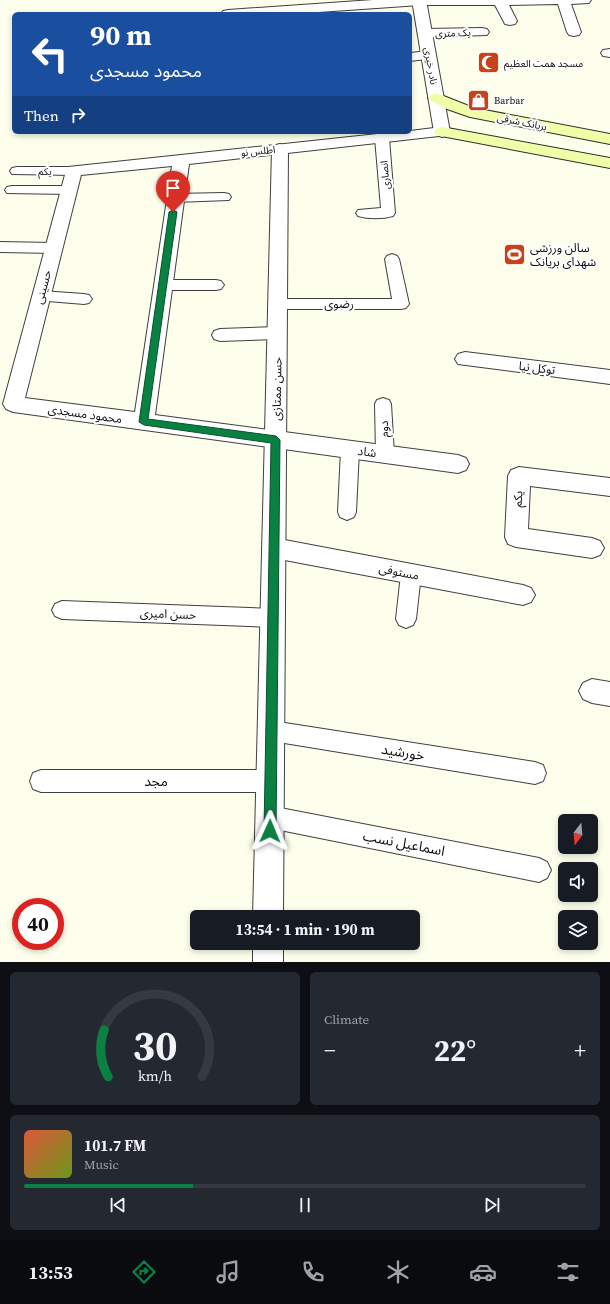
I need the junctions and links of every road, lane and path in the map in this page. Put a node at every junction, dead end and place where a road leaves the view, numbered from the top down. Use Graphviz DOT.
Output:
graph roads {
  1 [pos="524,0"];
  2 [pos="563,0"];
  3 [pos="584,0"];
  4 [pos="420,1"];
  5 [pos="501,2"];
  6 [pos="258,12"];
  7 [pos="510,21"];
  8 [pos="482,32"];
  9 [pos="574,32"];
  10 [pos="425,34"];
  11 [pos="429,56"];
  12 [pos="412,57"];
  13 [pos="436,98"];
  14 [pos="442,132"];
  15 [pos="382,138"];
  16 [pos="610,139"];
  17 [pos="280,149"];
  18 [pos="181,159"];
  19 [pos="610,162"];
  20 [pos="74,170"];
  21 [pos="17,171"];
  22 [pos="12,190"];
  23 [pos="68,190"];
  24 [pos="224,197"];
  25 [pos="175,198"];
  26 [pos="363,213"];
  27 [pos="0,247"];
  28 [pos="54,248"];
  29 [pos="392,259"];
  30 [pos="163,285"];
  31 [pos="216,285"];
  32 [pos="41,296"];
  33 [pos="84,299"];
  34 [pos="278,304"];
  35 [pos="278,333"];
  36 [pos="220,335"];
  37 [pos="465,359"];
  38 [pos="610,377"];
  39 [pos="13,404"];
  40 [pos="383,404"];
  41 [pos="144,422"];
  42 [pos="276,440"];
  43 [pos="350,450"];
  44 [pos="385,454"];
  45 [pos="458,464"];
  46 [pos="610,487"];
  47 [pos="347,512"];
  48 [pos="274,548"];
  49 [pos="592,548"];
  50 [pos="411,574"];
  51 [pos="523,595"];
  52 [pos="62,610"];
  53 [pos="273,618"];
  54 [pos="406,619"];
  55 [pos="272,731"];
  56 [pos="535,773"];
  57 [pos="41,780"];
  58 [pos="270,781"];
  59 [pos="270,817"];
  60 [pos="539,870"];
  61 [pos="268,910"];
  62 [pos="268,950"];
  63 [pos="268,962"];
  1 -- 2 [label="street"];
  1 -- 5 [label="street"];
  2 -- 3 [label="street"];
  2 -- 9 [label="street"];
  4 -- 5 [label="street"];
  4 -- 6 [label="street"];
  4 -- 10 [label="street, نادر خیری"];
  5 -- 7 [label="street"];
  8 -- 10 [label="street, یک متری"];
  10 -- 11 [label="street, نادر خیری"];
  11 -- 12 [label="street"];
  11 -- 13 [label="street, نادر خیری"];
  13 -- 14 [label="street, نادر خیری"];
  13 -- 16 [label="main road, بریانک شرقی"];
  14 -- 15 [label="street, اطلس نو"];
  14 -- 19 [label="main road, بریانک شرقی"];
  15 -- 17 [label="street, اطلس نو"];
  15 -- 26 [label="lane, انصاری"];
  17 -- 18 [label="street, اطلس نو"];
  17 -- 34 [label="street, حسن ممتازی"];
  18 -- 20 [label="street, اطلس نو"];
  18 -- 25 [label="street"];
  20 -- 21 [label="lane, یکم"];
  20 -- 23 [label="street, حسینی"];
  22 -- 23 [label="lane"];
  23 -- 28 [label="street, حسینی"];
  24 -- 25 [label="lane"];
  25 -- 30 [label="street"];
  27 -- 28 [label="lane"];
  28 -- 32 [label="street, حسینی"];
  29 -- 34 [label="lane, رضوی"];
  30 -- 31 [label="lane"];
  30 -- 41 [label="street"];
  32 -- 33 [label="lane"];
  32 -- 39 [label="street, حسینی"];
  34 -- 35 [label="street, حسن ممتازی"];
  35 -- 36 [label="lane"];
  35 -- 42 [label="street, حسن ممتازی"];
  37 -- 38 [label="street, توکل نیا"];
  39 -- 41 [label="street, محمود مسجدی"];
  40 -- 44 [label="lane, دوم"];
  41 -- 42 [label="street, محمود مسجدی"];
  42 -- 43 [label="street, شاد"];
  42 -- 48 [label="street, حسن ممتازی"];
  43 -- 44 [label="street, شاد"];
  43 -- 47 [label="lane"];
  44 -- 45 [label="street, شاد"];
  46 -- 49 [label="street, یکم"];
  48 -- 50 [label="street, مستوفی"];
  48 -- 53 [label="street, حسن ممتازی"];
  50 -- 51 [label="street, مستوفی"];
  50 -- 54 [label="lane"];
  52 -- 53 [label="lane, حسن امیری"];
  53 -- 55 [label="street, حسن ممتازی"];
  55 -- 56 [label="lane, خورشید"];
  55 -- 58 [label="street, حسن ممتازی"];
  57 -- 58 [label="lane, مجد"];
  58 -- 59 [label="street, حسن ممتازی"];
  59 -- 60 [label="lane, اسماعیل نسب"];
  59 -- 61 [label="street, حسن ممتازی"];
  62 -- 63 [label="street"];
}
